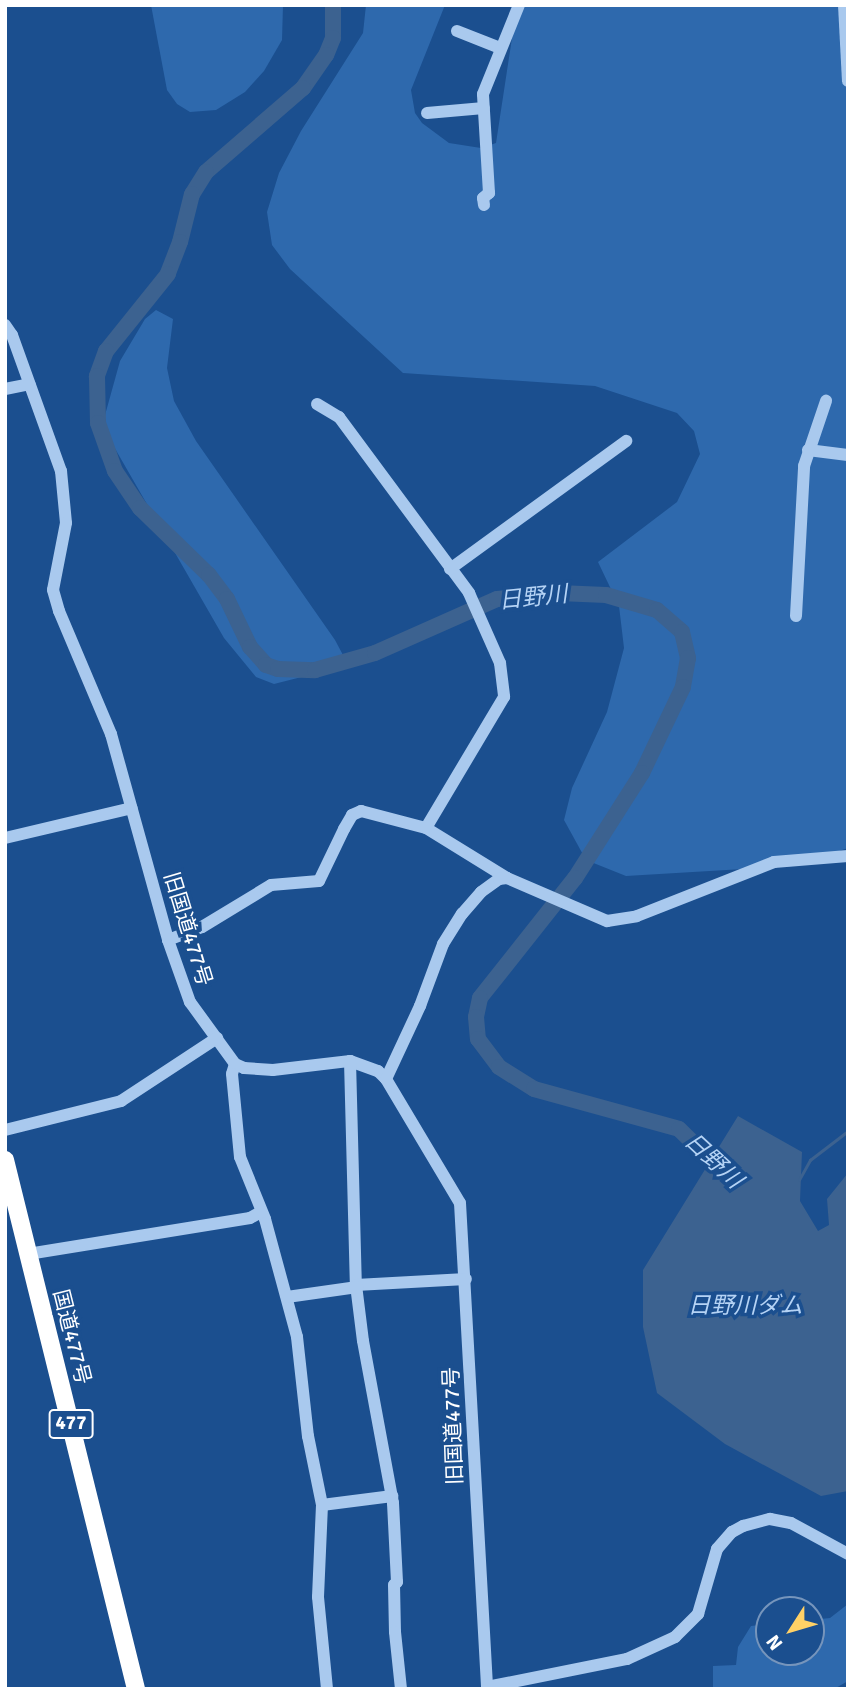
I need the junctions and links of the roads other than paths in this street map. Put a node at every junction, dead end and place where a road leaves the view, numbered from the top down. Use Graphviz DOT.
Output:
graph roads {
  1 [pos="519,5"];
  2 [pos="844,5"];
  3 [pos="457,31"];
  4 [pos="500,48"];
  5 [pos="848,80"];
  6 [pos="484,108"];
  7 [pos="426,113"];
  8 [pos="484,205"];
  9 [pos="5,324"];
  10 [pos="30,384"];
  11 [pos="5,389"];
  12 [pos="826,401"];
  13 [pos="317,404"];
  14 [pos="626,441"];
  15 [pos="808,450"];
  16 [pos="848,455"];
  17 [pos="450,569"];
  18 [pos="796,616"];
  19 [pos="132,808"];
  20 [pos="426,828"];
  21 [pos="5,838"];
  22 [pos="848,856"];
  23 [pos="507,878"];
  24 [pos="169,940"];
  25 [pos="217,1038"];
  26 [pos="350,1061"];
  27 [pos="235,1064"];
  28 [pos="386,1079"];
  29 [pos="5,1130"];
  30 [pos="5,1160"];
  31 [pos="261,1212"];
  32 [pos="28,1254"];
  33 [pos="466,1279"];
  34 [pos="357,1286"];
  35 [pos="287,1297"];
  36 [pos="392,1496"];
  37 [pos="322,1505"];
  38 [pos="848,1554"];
  39 [pos="487,1688"];
  40 [pos="136,1689"];
  41 [pos="327,1689"];
  42 [pos="401,1689"];
  1 -- 4 [label="street"];
  2 -- 5 [label="street"];
  3 -- 4 [label="street"];
  4 -- 6 [label="street"];
  6 -- 7 [label="street"];
  6 -- 8 [label="street"];
  9 -- 10 [label="street, 旧国道477号"];
  10 -- 11 [label="street"];
  10 -- 19 [label="street, 旧国道477号"];
  12 -- 15 [label="street"];
  13 -- 17 [label="street"];
  14 -- 17 [label="street"];
  15 -- 16 [label="street"];
  15 -- 18 [label="street"];
  17 -- 20 [label="street"];
  19 -- 21 [label="street"];
  19 -- 24 [label="street, 旧国道477号"];
  20 -- 23 [label="street"];
  20 -- 24 [label="street"];
  22 -- 23 [label="street"];
  23 -- 28 [label="street"];
  24 -- 25 [label="street, 旧国道477号"];
  25 -- 27 [label="street, 旧国道477号"];
  25 -- 29 [label="street"];
  26 -- 27 [label="street"];
  26 -- 28 [label="street"];
  26 -- 34 [label="street"];
  27 -- 31 [label="street"];
  28 -- 33 [label="street, 旧国道477号"];
  30 -- 32 [label="highway, 国道477号 / 477"];
  31 -- 32 [label="street"];
  31 -- 35 [label="street"];
  32 -- 40 [label="highway, 国道477号 / 477"];
  33 -- 34 [label="street"];
  33 -- 39 [label="street, 旧国道477号"];
  34 -- 35 [label="street"];
  34 -- 36 [label="street"];
  35 -- 37 [label="street"];
  36 -- 37 [label="street"];
  36 -- 42 [label="street"];
  37 -- 41 [label="street"];
  38 -- 39 [label="street"];
}
